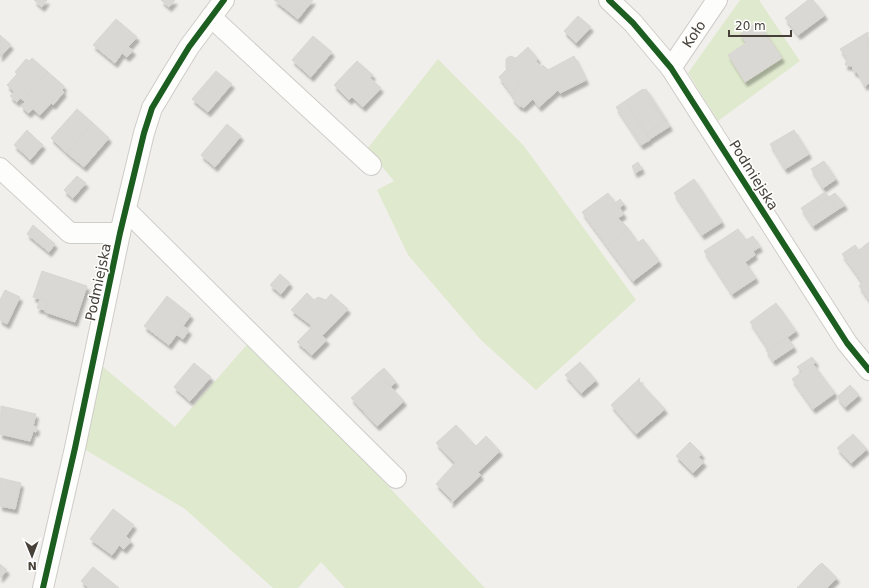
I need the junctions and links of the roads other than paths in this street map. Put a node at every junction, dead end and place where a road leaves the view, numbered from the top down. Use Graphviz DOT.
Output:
graph roads {
  1 [pos="224,0"];
  2 [pos="609,0"];
  3 [pos="717,0"];
  4 [pos="211,17"];
  5 [pos="671,68"];
  6 [pos="372,165"];
  7 [pos="0,168"];
  8 [pos="126,210"];
  9 [pos="120,233"];
  10 [pos="869,370"];
  11 [pos="396,478"];
  12 [pos="43,588"];
  1 -- 4 [label="street, Podmiejska"];
  2 -- 5 [label="street, Podmiejska"];
  3 -- 5 [label="street, Koło"];
  4 -- 6 [label="street"];
  4 -- 8 [label="street, Podmiejska"];
  5 -- 10 [label="street, Podmiejska"];
  7 -- 9 [label="street"];
  8 -- 9 [label="street, Podmiejska"];
  8 -- 11 [label="street"];
  9 -- 12 [label="street, Podmiejska"];
}
